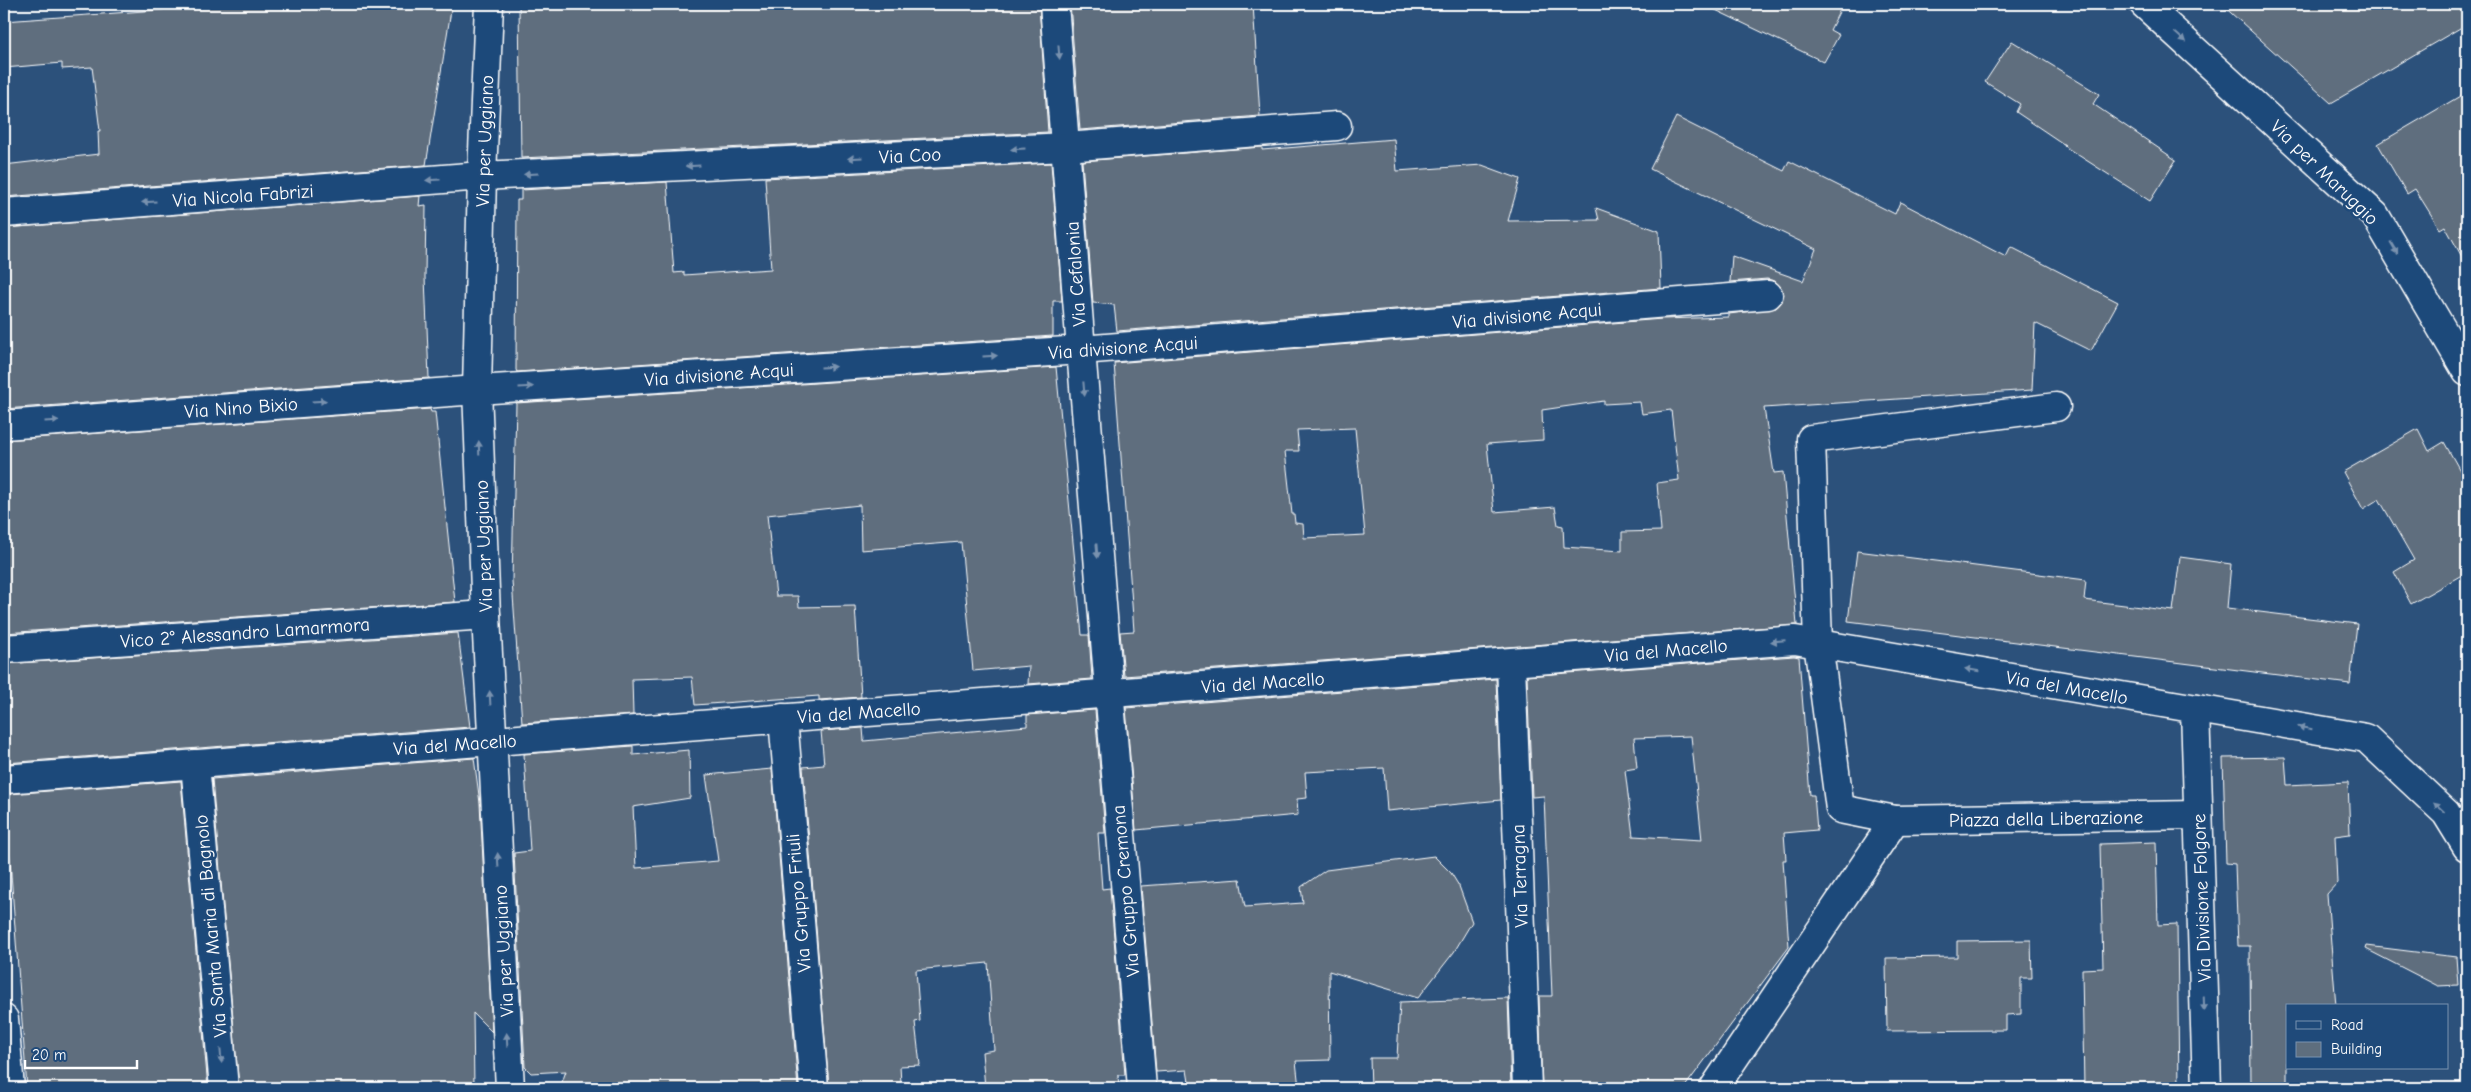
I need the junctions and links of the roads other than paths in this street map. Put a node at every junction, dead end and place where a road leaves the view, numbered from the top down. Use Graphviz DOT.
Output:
graph roads {
  1 [pos="489,4"];
  2 [pos="1054,4"];
  3 [pos="2144,4"];
  4 [pos="1337,126"];
  5 [pos="1066,147"];
  6 [pos="482,176"];
  7 [pos="4,213"];
  8 [pos="1768,295"];
  9 [pos="1081,350"];
  10 [pos="2467,372"];
  11 [pos="477,390"];
  12 [pos="2056,407"];
  13 [pos="4,424"];
  14 [pos="486,615"];
  15 [pos="1818,644"];
  16 [pos="4,649"];
  17 [pos="1511,663"];
  18 [pos="1108,694"];
  19 [pos="2195,709"];
  20 [pos="783,718"];
  21 [pos="492,741"];
  22 [pos="196,764"];
  23 [pos="4,779"];
  24 [pos="2198,815"];
  25 [pos="1895,820"];
  26 [pos="2467,847"];
  27 [pos="4,1018"];
  28 [pos="10,1088"];
  29 [pos="224,1088"];
  30 [pos="510,1088"];
  31 [pos="814,1088"];
  32 [pos="1142,1088"];
  33 [pos="1527,1088"];
  34 [pos="1714,1088"];
  35 [pos="2207,1088"];
  1 -- 6 [label="street, Via per Uggiano"];
  2 -- 5 [label="street, Via Cefalonia, one-way"];
  3 -- 10 [label="street, Via per Maruggio, one-way"];
  4 -- 5 [label="street, Via Coo"];
  5 -- 6 [label="street, Via Coo, one-way"];
  5 -- 9 [label="street, Via Cefalonia"];
  6 -- 7 [label="street, Via Nicola Fabrizi, one-way"];
  6 -- 11 [label="street, Via per Uggiano"];
  8 -- 9 [label="street, Via divisione Acqui"];
  11 -- 9 [label="street, Via divisione Acqui, one-way"];
  9 -- 18 [label="street, Via Cefalonia, one-way"];
  13 -- 11 [label="street, Via Nino Bixio, one-way"];
  14 -- 11 [label="street, Via per Uggiano, one-way"];
  12 -- 15 [label="street"];
  14 -- 16 [label="street, Vico 2° Alessandro Lamarmora"];
  21 -- 14 [label="street, Via per Uggiano, one-way"];
  15 -- 17 [label="street, Via del Macello, one-way"];
  19 -- 15 [label="street, Via del Macello, one-way"];
  15 -- 25 [label="street, Piazza della Liberazione"];
  17 -- 18 [label="street, Via del Macello"];
  17 -- 33 [label="street, Via Terragna"];
  18 -- 20 [label="street, Via del Macello"];
  18 -- 32 [label="street, Via Gruppo Cremona"];
  19 -- 24 [label="street, Via Divisione Folgore"];
  26 -- 19 [label="street, Via del Macello, one-way"];
  20 -- 21 [label="street, Via del Macello"];
  20 -- 31 [label="street, Via Gruppo Friuli"];
  21 -- 22 [label="street, Via del Macello"];
  30 -- 21 [label="street, Via per Uggiano, one-way"];
  22 -- 23 [label="street, Via del Macello"];
  22 -- 29 [label="street, Via Santa Maria di Bagnolo, one-way"];
  24 -- 25 [label="street, Piazza della Liberazione"];
  24 -- 35 [label="street, Via Divisione Folgore, one-way"];
  25 -- 34 [label="street"];
  27 -- 28 [label="street"];
}
